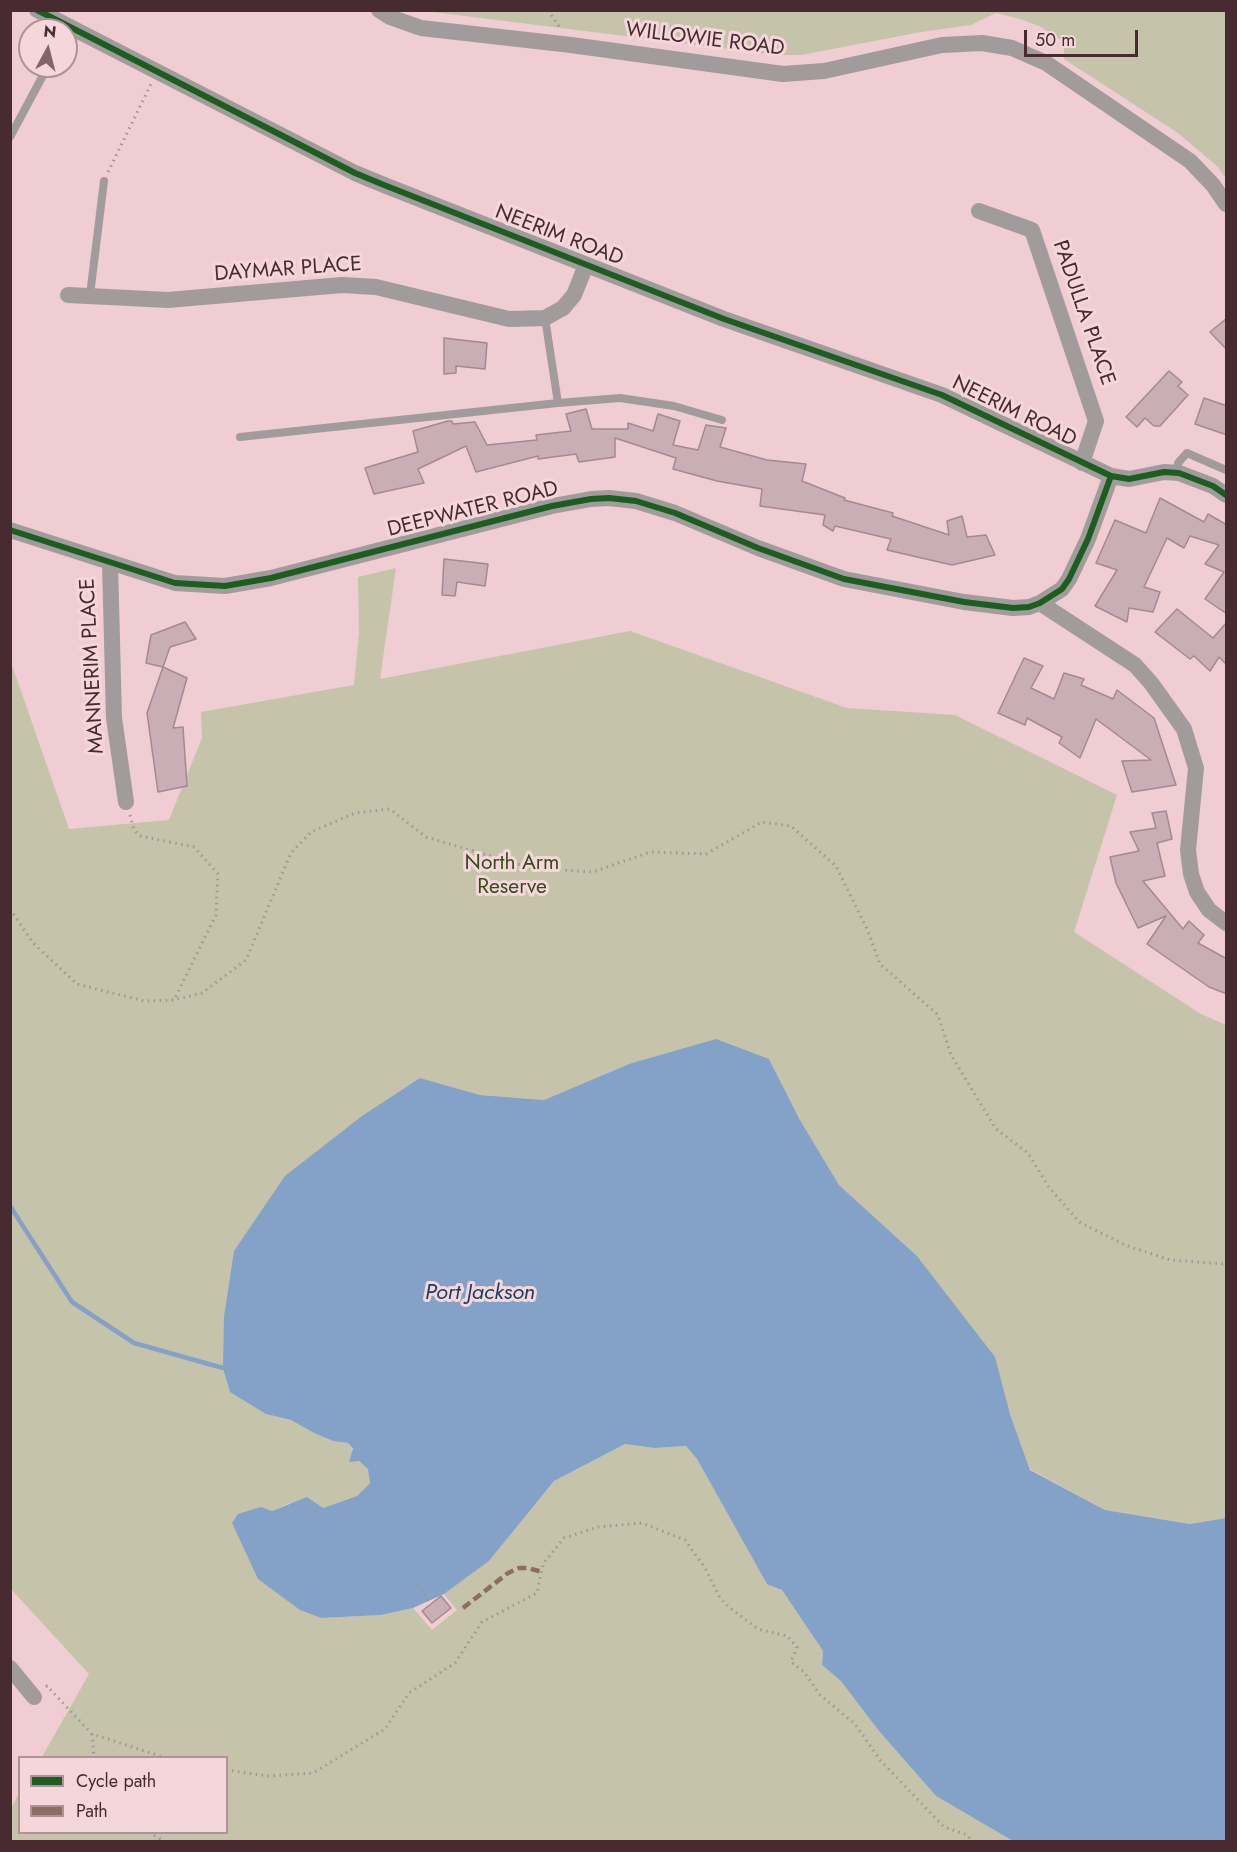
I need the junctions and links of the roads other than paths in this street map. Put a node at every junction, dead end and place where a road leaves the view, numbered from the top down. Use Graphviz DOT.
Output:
graph roads {
  1 [pos="379,10"];
  2 [pos="78,34"];
  3 [pos="42,78"];
  4 [pos="10,137"];
  5 [pos="104,182"];
  6 [pos="1227,204"];
  7 [pos="979,211"];
  8 [pos="586,265"];
  9 [pos="90,295"];
  10 [pos="68,296"];
  11 [pos="545,318"];
  12 [pos="558,403"];
  13 [pos="722,420"];
  14 [pos="240,437"];
  15 [pos="1082,463"];
  16 [pos="1227,470"];
  17 [pos="1179,473"];
  18 [pos="1111,476"];
  19 [pos="1227,495"];
  20 [pos="10,530"];
  21 [pos="110,563"];
  22 [pos="1040,603"];
  23 [pos="126,802"];
  24 [pos="1227,923"];
  25 [pos="10,1668"];
  26 [pos="34,1697"];
  1 -- 6 [label="street, WILLOWIE ROAD"];
  2 -- 8 [label="street, NEERIM ROAD"];
  3 -- 4 [label="lane"];
  5 -- 9 [label="lane"];
  7 -- 15 [label="street, PADULLA PLACE"];
  8 -- 11 [label="street"];
  8 -- 15 [label="street, NEERIM ROAD"];
  9 -- 10 [label="street, DAYMAR PLACE"];
  9 -- 11 [label="street, DAYMAR PLACE"];
  11 -- 12 [label="lane"];
  12 -- 13 [label="lane"];
  12 -- 14 [label="lane"];
  15 -- 18 [label="street, NEERIM ROAD"];
  16 -- 17 [label="lane"];
  17 -- 18 [label="street"];
  17 -- 19 [label="street"];
  18 -- 22 [label="street, DEEPWATER ROAD"];
  20 -- 21 [label="street, DEEPWATER ROAD"];
  21 -- 22 [label="street, DEEPWATER ROAD"];
  21 -- 23 [label="street, MANNERIM PLACE"];
  22 -- 24 [label="street"];
  25 -- 26 [label="street"];
}
